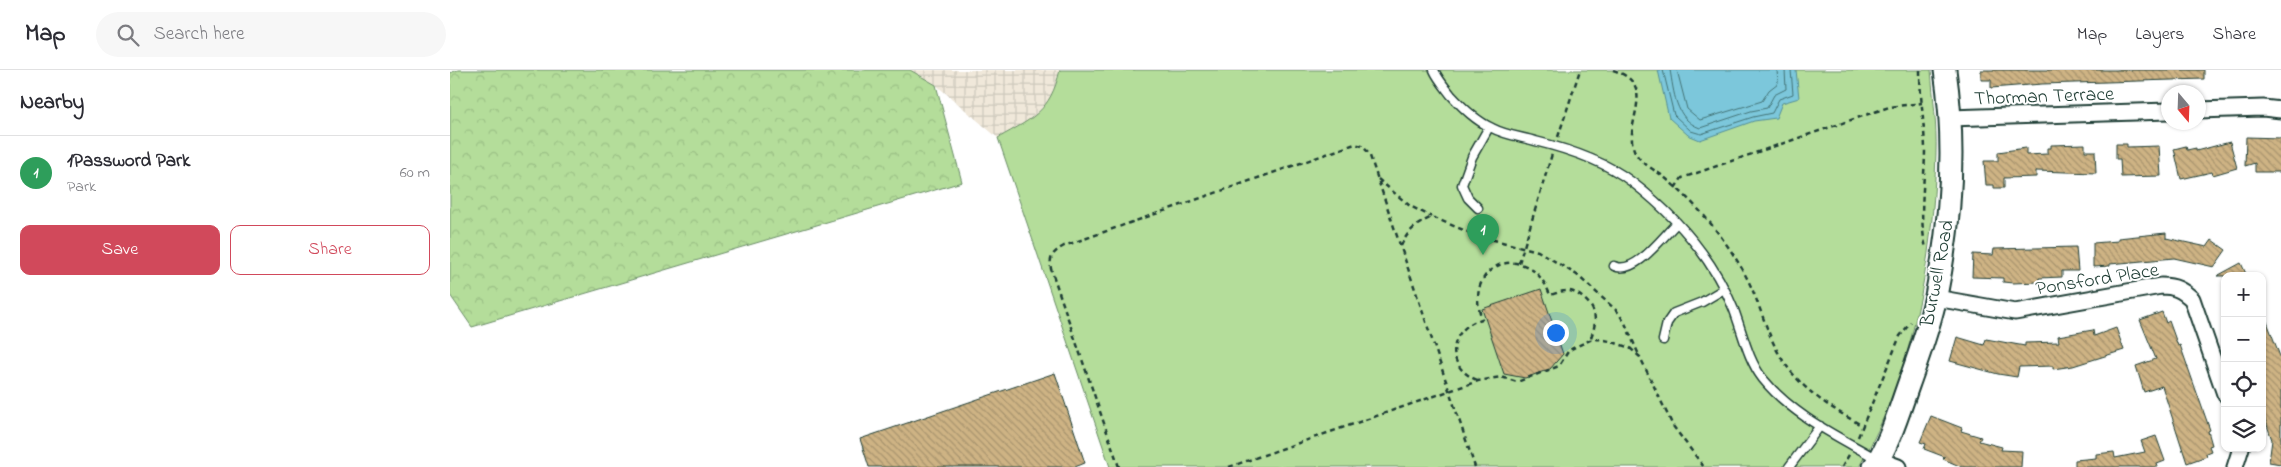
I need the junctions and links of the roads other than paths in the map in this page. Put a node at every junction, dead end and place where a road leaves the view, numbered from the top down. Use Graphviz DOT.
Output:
graph roads {
  1 [pos="1434,70"];
  2 [pos="1945,70"];
  3 [pos="2206,110"];
  4 [pos="2281,110"];
  5 [pos="2161,111"];
  6 [pos="1950,118"];
  7 [pos="1490,127"];
  8 [pos="1478,208"];
  9 [pos="1678,223"];
  10 [pos="1614,266"];
  11 [pos="1724,289"];
  12 [pos="1936,298"];
  13 [pos="1663,340"];
  14 [pos="2221,382"];
  15 [pos="1820,426"];
  16 [pos="2240,452"];
  17 [pos="1884,465"];
  18 [pos="1789,467"];
  19 [pos="2235,467"];
  1 -- 7 [label="lane"];
  2 -- 6 [label="main road, Burwell Road"];
  3 -- 4 [label="street"];
  5 -- 6 [label="street, Thorman Terrace"];
  6 -- 12 [label="main road, Burwell Road"];
  7 -- 8 [label="lane"];
  7 -- 9 [label="lane"];
  9 -- 10 [label="lane"];
  9 -- 11 [label="lane"];
  11 -- 13 [label="lane"];
  11 -- 15 [label="lane"];
  12 -- 14 [label="street, Ponsford Place"];
  12 -- 17 [label="main road, Burwell Road"];
  15 -- 17 [label="lane"];
  15 -- 18 [label="lane"];
  16 -- 19 [label="street"];
}
